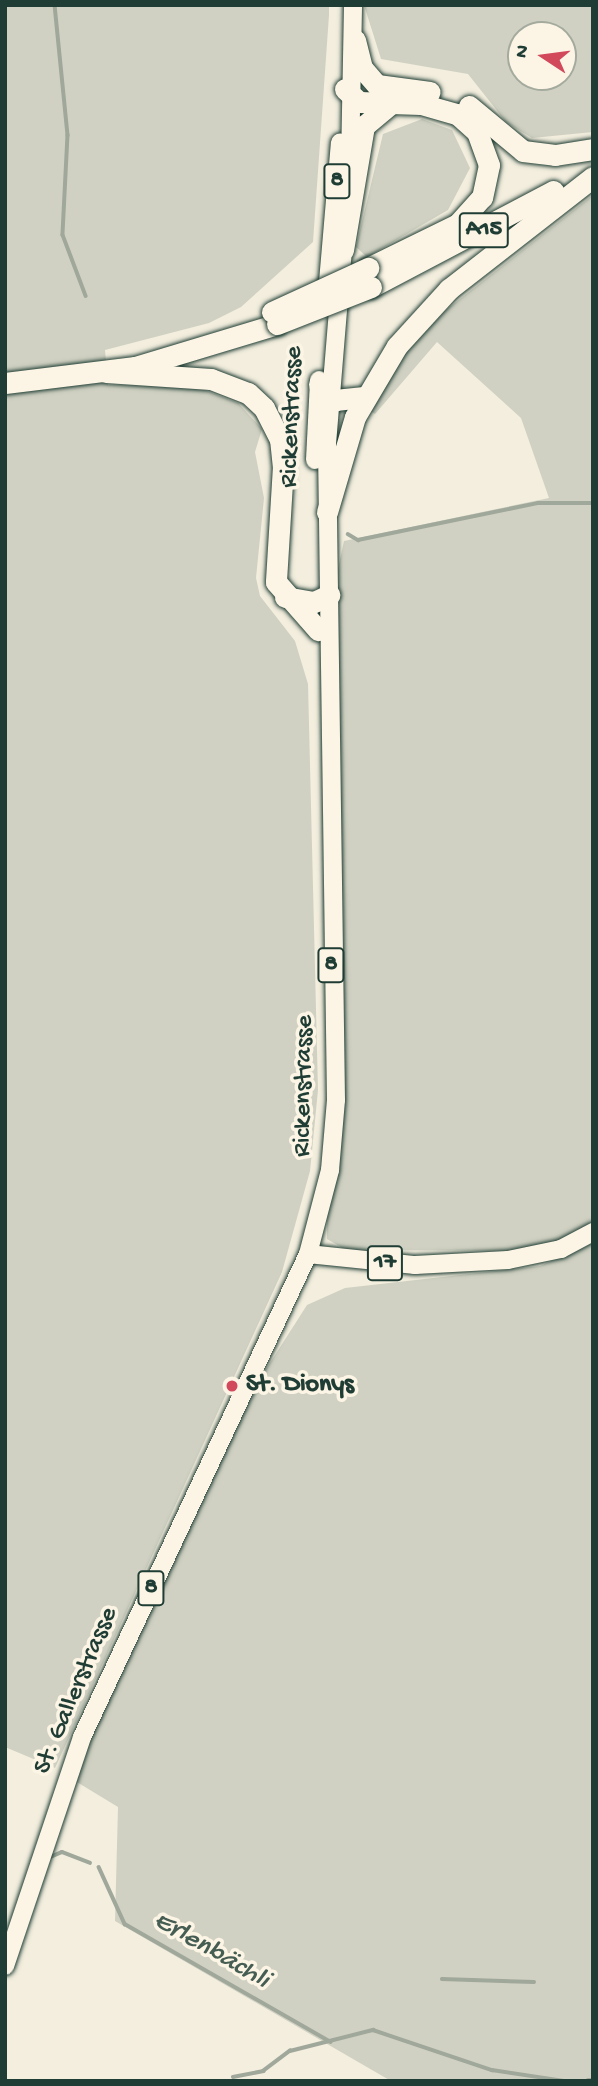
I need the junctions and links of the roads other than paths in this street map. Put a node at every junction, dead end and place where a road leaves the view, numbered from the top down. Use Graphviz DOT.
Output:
graph roads {
  1 [pos="342,5"];
  2 [pos="354,5"];
  3 [pos="355,40"];
  4 [pos="349,97"];
  5 [pos="397,97"];
  6 [pos="593,149"];
  7 [pos="593,165"];
  8 [pos="593,177"];
  9 [pos="343,250"];
  10 [pos="370,277"];
  11 [pos="106,372"];
  12 [pos="5,383"];
  13 [pos="324,390"];
  14 [pos="364,397"];
  15 [pos="327,512"];
  16 [pos="285,597"];
  17 [pos="323,598"];
  18 [pos="318,630"];
  19 [pos="328,831"];
  20 [pos="593,1232"];
  21 [pos="308,1254"];
  22 [pos="5,1966"];
  1 -- 4 [label="main road, Rickenstrasse / 8"];
  2 -- 3 [label="main road, Rickenstrasse / 8"];
  3 -- 4 [label="main road, Rickenstrasse / 8"];
  3 -- 5 [label="highway"];
  4 -- 5 [label="highway"];
  4 -- 9 [label="main road, Rickenstrasse / 8"];
  4 -- 13 [label="main road, Rickenstrasse / 8"];
  5 -- 6 [label="highway"];
  5 -- 9 [label="highway"];
  5 -- 10 [label="highway"];
  7 -- 10 [label="highway, A15"];
  8 -- 14 [label="highway"];
  9 -- 13 [label="main road, Rickenstrasse / 8"];
  10 -- 11 [label="highway, A15, bridge"];
  11 -- 12 [label="highway, A15"];
  11 -- 16 [label="highway"];
  13 -- 14 [label="highway"];
  13 -- 15 [label="main road, Rickenstrasse / 8"];
  13 -- 17 [label="main road, Rickenstrasse / 8"];
  14 -- 15 [label="highway"];
  15 -- 17 [label="main road, Rickenstrasse / 8"];
  16 -- 17 [label="highway"];
  16 -- 18 [label="highway"];
  17 -- 18 [label="main road, Rickenstrasse / 8"];
  17 -- 19 [label="main road, Rickenstrasse / 8"];
  18 -- 19 [label="main road, Rickenstrasse / 8"];
  19 -- 21 [label="main road, Rickenstrasse / 8"];
  20 -- 21 [label="main road, 17"];
  21 -- 22 [label="main road, St. Gallerstrasse / 8"];
}
